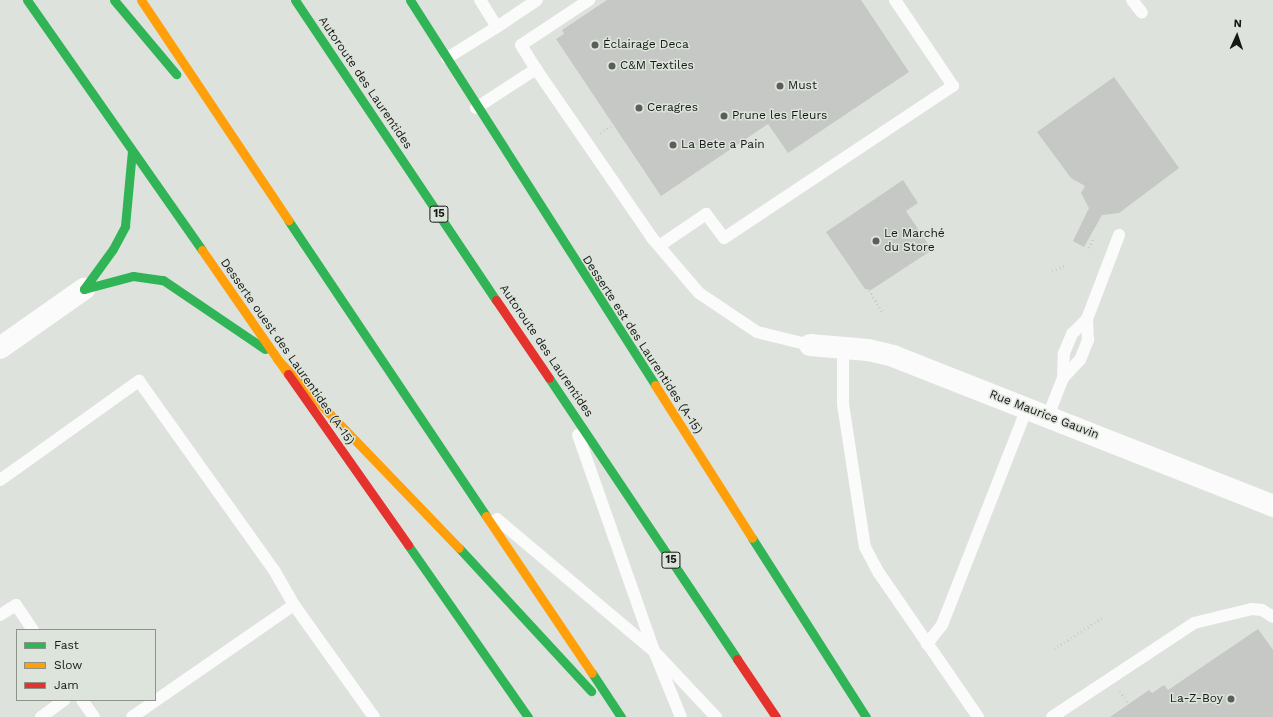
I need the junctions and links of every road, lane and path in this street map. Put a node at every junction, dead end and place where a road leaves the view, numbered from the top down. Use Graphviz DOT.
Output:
graph roads {
  1 [pos="27,0"];
  2 [pos="114,0"];
  3 [pos="141,0"];
  4 [pos="295,0"];
  5 [pos="300,0"];
  6 [pos="410,0"];
  7 [pos="480,0"];
  8 [pos="537,0"];
  9 [pos="589,0"];
  10 [pos="895,0"];
  11 [pos="1132,0"];
  12 [pos="1142,13"];
  13 [pos="312,25"];
  14 [pos="497,27"];
  15 [pos="447,58"];
  16 [pos="536,68"];
  17 [pos="476,108"];
  18 [pos="613,124"];
  19 [pos="609,127"];
  20 [pos="132,151"];
  21 [pos="250,162"];
  22 [pos="1090,222"];
  23 [pos="1085,231"];
  24 [pos="1119,235"];
  25 [pos="1094,237"];
  26 [pos="659,246"];
  27 [pos="1089,248"];
  28 [pos="1065,265"];
  29 [pos="1052,271"];
  30 [pos="84,289"];
  31 [pos="869,290"];
  32 [pos="884,314"];
  33 [pos="1087,319"];
  34 [pos="810,345"];
  35 [pos="0,348"];
  36 [pos="843,348"];
  37 [pos="277,358"];
  38 [pos="1063,378"];
  39 [pos="567,403"];
  40 [pos="1027,408"];
  41 [pos="1048,416"];
  42 [pos="0,480"];
  43 [pos="479,505"];
  44 [pos="1273,506"];
  45 [pos="294,605"];
  46 [pos="0,615"];
  47 [pos="1104,616"];
  48 [pos="1273,617"];
  49 [pos="32,629"];
  50 [pos="927,644"];
  51 [pos="1054,649"];
  52 [pos="654,651"];
  53 [pos="1118,689"];
  54 [pos="156,700"];
  55 [pos="63,701"];
  56 [pos="83,701"];
  57 [pos="155,701"];
  58 [pos="1129,704"];
  59 [pos="41,717"];
  60 [pos="94,717"];
  61 [pos="132,717"];
  62 [pos="374,717"];
  63 [pos="528,717"];
  64 [pos="614,717"];
  65 [pos="621,717"];
  66 [pos="681,717"];
  67 [pos="716,717"];
  68 [pos="776,717"];
  69 [pos="867,717"];
  70 [pos="978,717"];
  71 [pos="1052,717"];
  1 -- 20 [label="main road, Desserte ouest des Laurentides (A-15)"];
  2 -- 21 [label="main road"];
  3 -- 21 [label="main road"];
  4 -- 13 [label="main road, Autoroute des Laurentides / 15"];
  5 -- 13 [label="main road"];
  6 -- 15 [label="main road, Desserte est des Laurentides (A-15)"];
  7 -- 14 [label="lane"];
  8 -- 14 [label="lane"];
  9 -- 16 [label="lane"];
  10 -- 26 [label="lane"];
  11 -- 12 [label="lane"];
  13 -- 39 [label="main road, Autoroute des Laurentides / 15"];
  14 -- 15 [label="lane"];
  15 -- 17 [label="main road, Desserte est des Laurentides (A-15)"];
  16 -- 17 [label="lane"];
  16 -- 26 [label="lane"];
  17 -- 69 [label="main road, Desserte est des Laurentides (A-15)"];
  18 -- 19 [label="path"];
  20 -- 30 [label="main road"];
  20 -- 37 [label="main road, Desserte ouest des Laurentides (A-15)"];
  21 -- 43 [label="main road"];
  22 -- 23 [label="path"];
  24 -- 33 [label="lane"];
  25 -- 27 [label="path"];
  26 -- 34 [label="lane"];
  28 -- 29 [label="path"];
  30 -- 35 [label="street"];
  30 -- 37 [label="main road"];
  31 -- 32 [label="path"];
  33 -- 38 [label="lane"];
  33 -- 38 [label="lane"];
  34 -- 36 [label="street, Rue Maurice Gauvin"];
  36 -- 40 [label="street, Rue Maurice Gauvin"];
  36 -- 50 [label="lane"];
  37 -- 63 [label="main road, Desserte ouest des Laurentides (A-15)"];
  37 -- 64 [label="main road"];
  38 -- 41 [label="lane"];
  39 -- 52 [label="lane"];
  39 -- 68 [label="main road, Autoroute des Laurentides / 15"];
  40 -- 41 [label="street, Rue Maurice Gauvin"];
  40 -- 50 [label="lane"];
  41 -- 44 [label="street, Rue Maurice Gauvin"];
  42 -- 45 [label="lane"];
  43 -- 52 [label="lane"];
  43 -- 65 [label="main road"];
  45 -- 54 [label="lane"];
  45 -- 62 [label="lane"];
  46 -- 49 [label="lane"];
  47 -- 51 [label="path"];
  48 -- 71 [label="lane"];
  50 -- 70 [label="lane"];
  52 -- 66 [label="lane"];
  52 -- 67 [label="lane"];
  53 -- 58 [label="path"];
  55 -- 59 [label="lane"];
  56 -- 60 [label="lane"];
  57 -- 61 [label="lane"];
}
